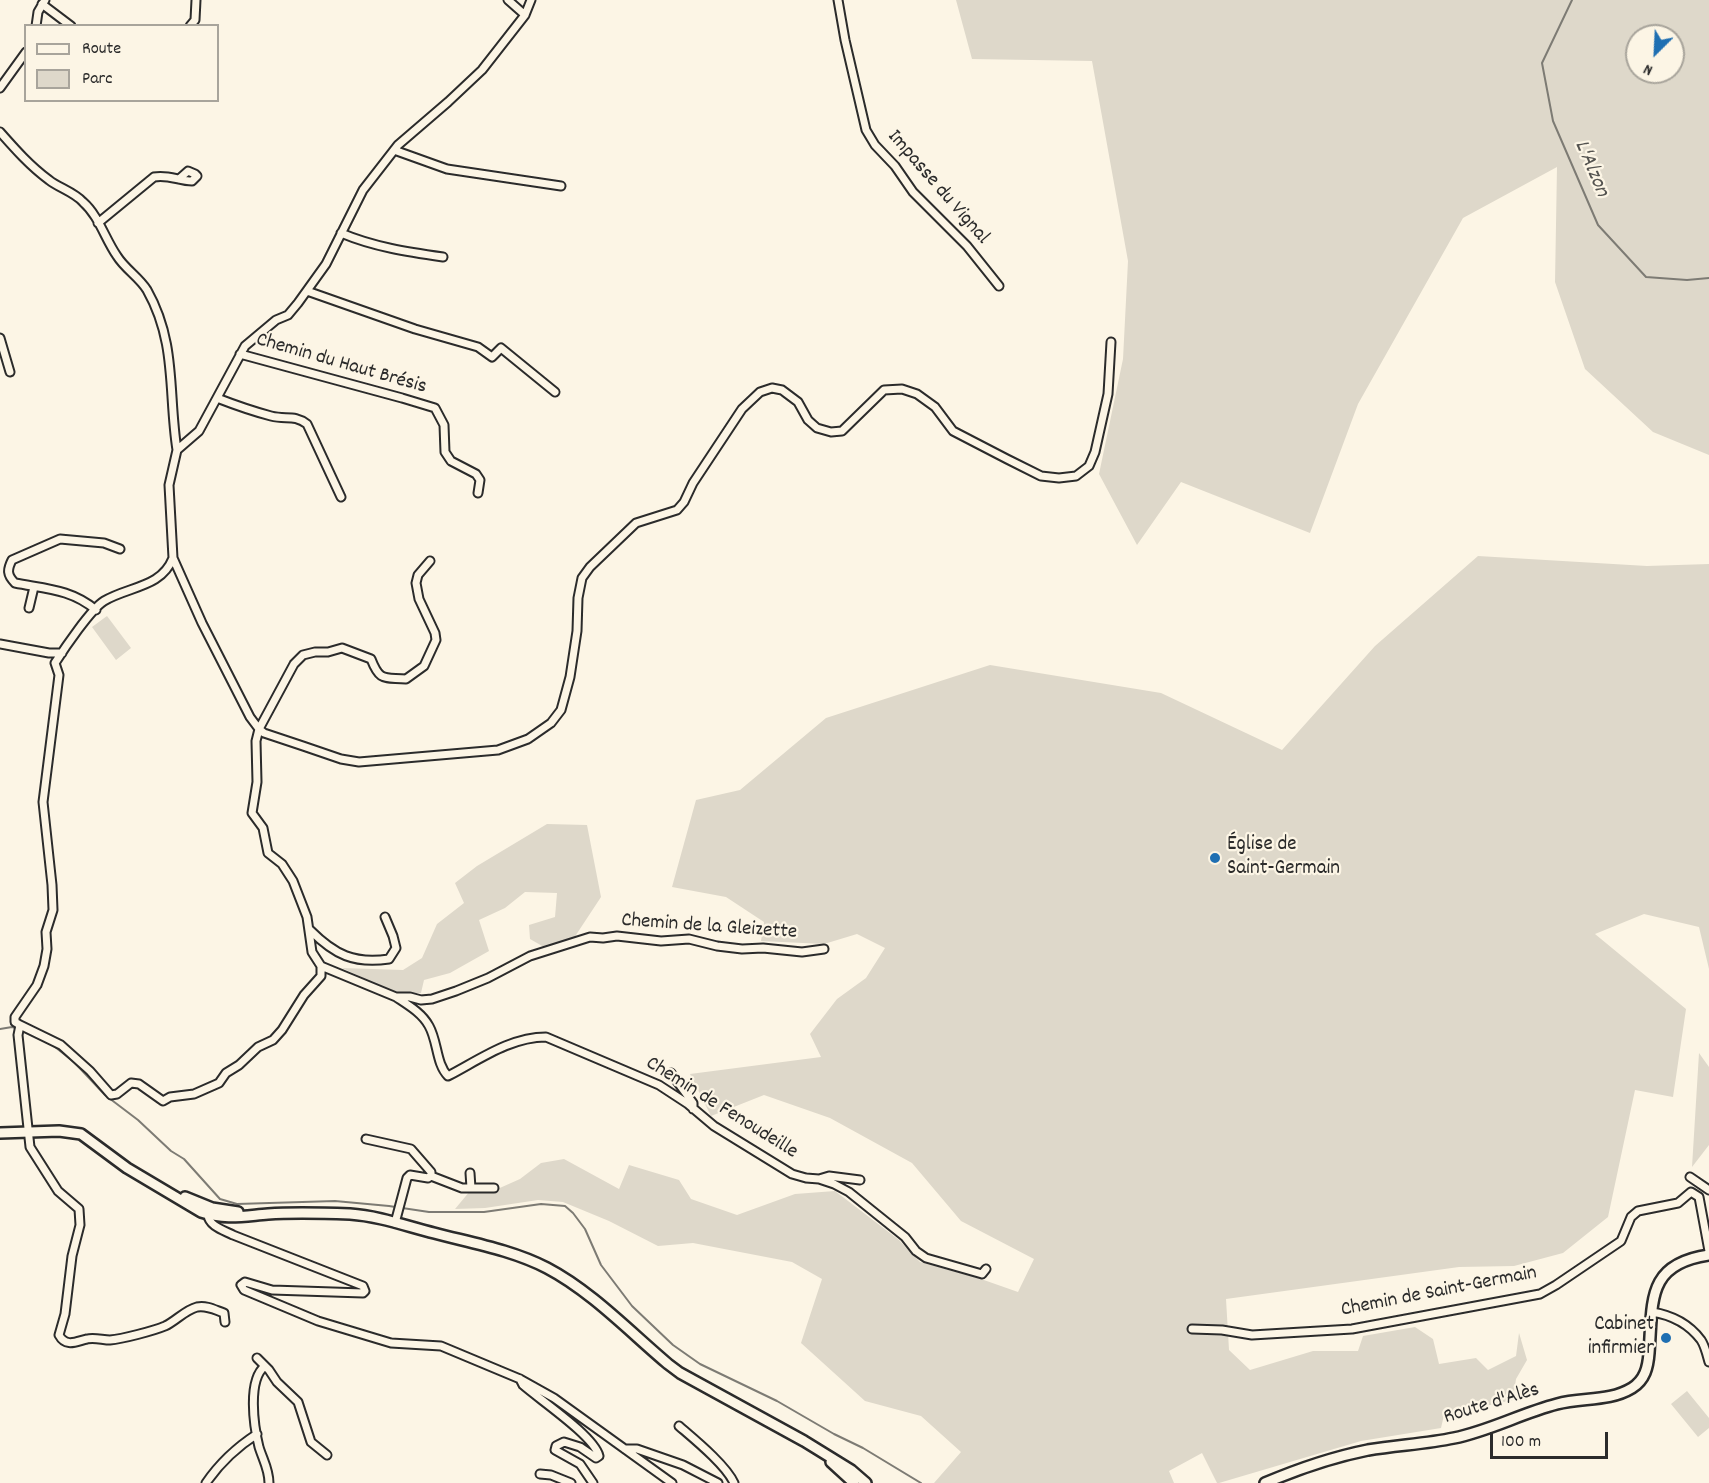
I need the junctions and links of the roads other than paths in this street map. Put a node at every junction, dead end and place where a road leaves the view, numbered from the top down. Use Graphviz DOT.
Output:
graph roads {
  1 [pos="196,0"];
  2 [pos="508,0"];
  3 [pos="531,0"];
  4 [pos="838,0"];
  5 [pos="44,2"];
  6 [pos="525,15"];
  7 [pos="37,24"];
  8 [pos="70,24"];
  9 [pos="192,24"];
  10 [pos="24,55"];
  11 [pos="0,88"];
  12 [pos="0,132"];
  13 [pos="394,150"];
  14 [pos="179,179"];
  15 [pos="561,186"];
  16 [pos="98,223"];
  17 [pos="341,233"];
  18 [pos="443,257"];
  19 [pos="999,286"];
  20 [pos="307,291"];
  21 [pos="0,338"];
  22 [pos="1111,342"];
  23 [pos="240,354"];
  24 [pos="10,372"];
  25 [pos="555,392"];
  26 [pos="217,398"];
  27 [pos="177,450"];
  28 [pos="478,493"];
  29 [pos="341,497"];
  30 [pos="120,549"];
  31 [pos="173,558"];
  32 [pos="430,561"];
  33 [pos="34,587"];
  34 [pos="29,608"];
  35 [pos="96,610"];
  36 [pos="0,644"];
  37 [pos="62,653"];
  38 [pos="259,729"];
  39 [pos="385,917"];
  40 [pos="309,930"];
  41 [pos="824,950"];
  42 [pos="321,966"];
  43 [pos="396,997"];
  44 [pos="20,1025"];
  45 [pos="671,1073"];
  46 [pos="693,1109"];
  47 [pos="28,1132"];
  48 [pos="0,1133"];
  49 [pos="366,1139"];
  50 [pos="470,1173"];
  51 [pos="431,1176"];
  52 [pos="1690,1177"];
  53 [pos="819,1179"];
  54 [pos="861,1180"];
  55 [pos="155,1183"];
  56 [pos="471,1188"];
  57 [pos="494,1188"];
  58 [pos="1709,1190"];
  59 [pos="267,1214"];
  60 [pos="208,1215"];
  61 [pos="395,1223"];
  62 [pos="1709,1253"];
  63 [pos="986,1269"];
  64 [pos="1652,1312"];
  65 [pos="225,1322"];
  66 [pos="1192,1329"];
  67 [pos="257,1358"];
  68 [pos="1709,1362"];
  69 [pos="265,1366"];
  70 [pos="520,1379"];
  71 [pos="679,1426"];
  72 [pos="257,1434"];
  73 [pos="625,1449"];
  74 [pos="823,1454"];
  75 [pos="327,1455"];
  76 [pos="540,1474"];
  77 [pos="206,1483"];
  78 [pos="269,1483"];
  79 [pos="571,1483"];
  80 [pos="593,1483"];
  81 [pos="672,1483"];
  82 [pos="718,1483"];
  83 [pos="734,1483"];
  84 [pos="854,1483"];
  85 [pos="866,1483"];
  86 [pos="1265,1483"];
  1 -- 9 [label="street"];
  2 -- 6 [label="street"];
  3 -- 6 [label="street, Chemin du Haut Brésis"];
  4 -- 19 [label="street, Impasse du Vignal"];
  5 -- 7 [label="street"];
  5 -- 8 [label="street"];
  6 -- 13 [label="street, Chemin du Haut Brésis"];
  10 -- 11 [label="street"];
  12 -- 16 [label="street"];
  13 -- 15 [label="street"];
  13 -- 17 [label="street, Chemin du Haut Brésis"];
  14 -- 16 [label="street"];
  16 -- 27 [label="street"];
  17 -- 18 [label="street"];
  17 -- 20 [label="street, Chemin du Haut Brésis"];
  20 -- 23 [label="street, Chemin du Haut Brésis"];
  20 -- 25 [label="street"];
  21 -- 24 [label="street"];
  22 -- 38 [label="street"];
  23 -- 26 [label="street, Chemin du Haut Brésis"];
  23 -- 28 [label="street, Chemin du Haut Brésis"];
  26 -- 27 [label="street, Chemin du Haut Brésis"];
  26 -- 29 [label="street"];
  27 -- 31 [label="street"];
  30 -- 33 [label="street"];
  31 -- 35 [label="street"];
  31 -- 38 [label="street"];
  32 -- 38 [label="street"];
  33 -- 34 [label="street"];
  33 -- 35 [label="street"];
  35 -- 37 [label="street"];
  36 -- 37 [label="street"];
  37 -- 44 [label="street"];
  38 -- 40 [label="street"];
  39 -- 40 [label="street"];
  40 -- 42 [label="street"];
  41 -- 43 [label="street, Chemin de la Gleizette"];
  42 -- 43 [label="street, Chemin de la Gleizette"];
  42 -- 44 [label="street"];
  43 -- 46 [label="street, Chemin de Fenoudeille"];
  44 -- 47 [label="street"];
  45 -- 46 [label="street"];
  46 -- 53 [label="street, Chemin de Fenoudeille"];
  47 -- 48 [label="main road"];
  47 -- 55 [label="main road"];
  47 -- 65 [label="street"];
  49 -- 51 [label="street"];
  50 -- 56 [label="street"];
  51 -- 56 [label="street"];
  51 -- 61 [label="street"];
  52 -- 58 [label="street"];
  53 -- 54 [label="street"];
  53 -- 63 [label="street, Chemin de Fenoudeille"];
  55 -- 59 [label="main road"];
  55 -- 60 [label="main road"];
  56 -- 57 [label="street"];
  59 -- 60 [label="main road"];
  59 -- 61 [label="main road"];
  60 -- 70 [label="street"];
  61 -- 74 [label="main road"];
  62 -- 64 [label="main road, Route d'Alès"];
  62 -- 66 [label="street, Chemin de Saint-Germain"];
  64 -- 68 [label="street"];
  64 -- 86 [label="main road, Route d'Alès"];
  67 -- 69 [label="street"];
  69 -- 72 [label="street"];
  69 -- 75 [label="street"];
  70 -- 73 [label="street"];
  70 -- 80 [label="street"];
  71 -- 83 [label="street"];
  72 -- 77 [label="street"];
  72 -- 78 [label="street"];
  73 -- 81 [label="street"];
  73 -- 82 [label="street"];
  74 -- 84 [label="main road"];
  74 -- 85 [label="main road"];
  76 -- 79 [label="street"];
}
